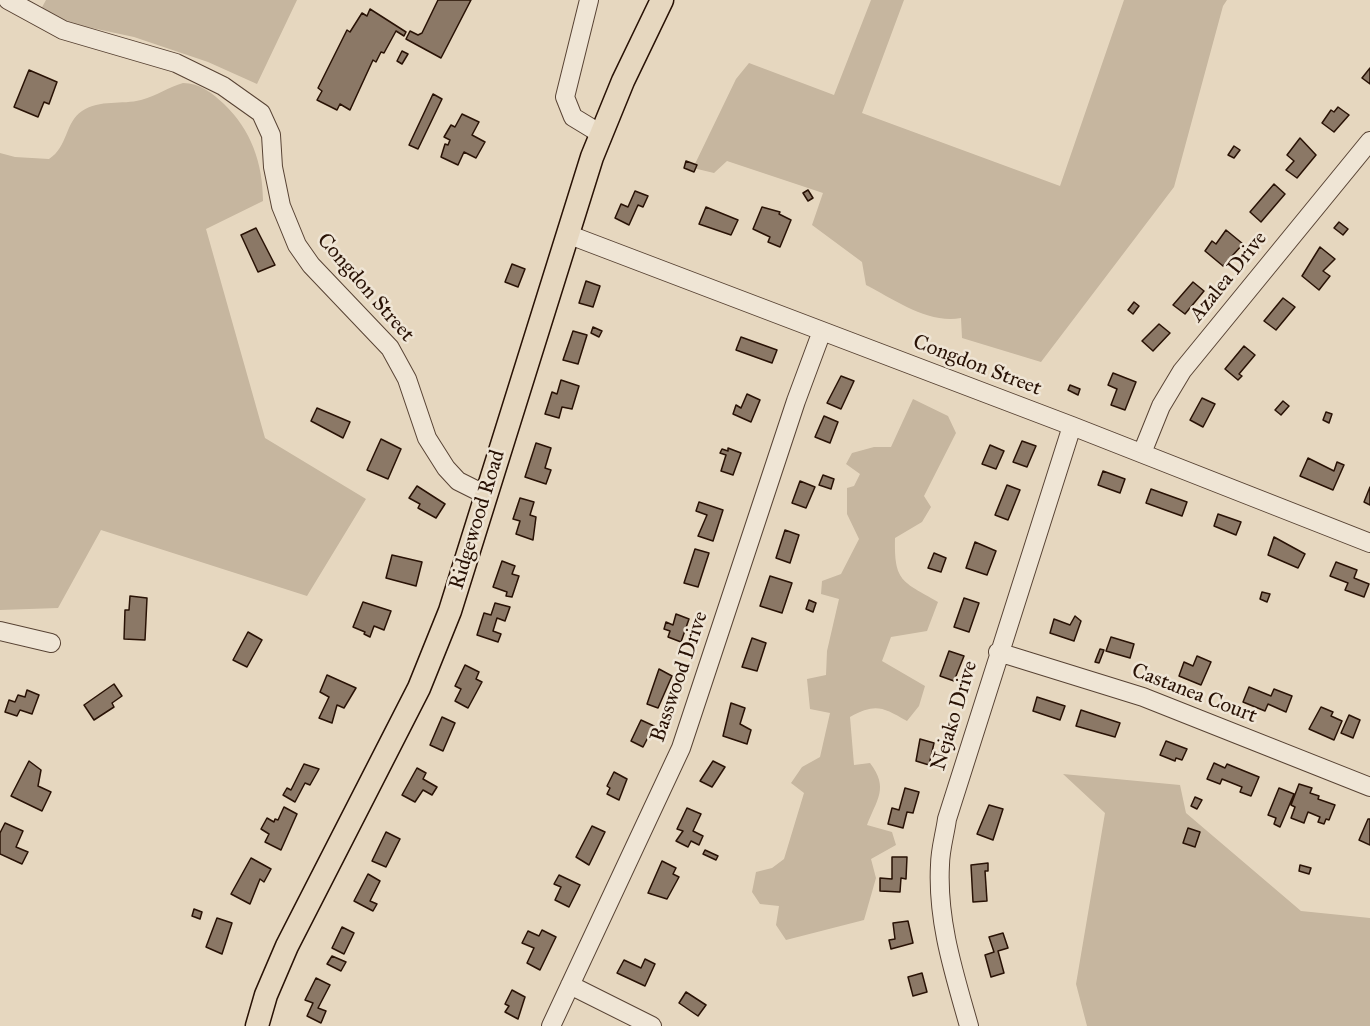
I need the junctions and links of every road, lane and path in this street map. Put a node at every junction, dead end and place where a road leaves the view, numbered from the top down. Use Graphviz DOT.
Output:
graph roads {
  1 [pos="8,0"];
  2 [pos="589,0"];
  3 [pos="662,0"];
  4 [pos="601,134"];
  5 [pos="1370,141"];
  6 [pos="567,234"];
  7 [pos="822,331"];
  8 [pos="1072,426"];
  9 [pos="1143,453"];
  10 [pos="486,495"];
  11 [pos="1370,543"];
  12 [pos="0,630"];
  13 [pos="51,643"];
  14 [pos="998,652"];
  15 [pos="1370,787"];
  16 [pos="570,986"];
  17 [pos="257,1026"];
  18 [pos="551,1026"];
  19 [pos="652,1026"];
  20 [pos="969,1026"];
  1 -- 10 [label="street, Congdon Street"];
  2 -- 4 [label="street"];
  3 -- 4 [label="main road, Ridgewood Road"];
  4 -- 6 [label="main road, Ridgewood Road"];
  5 -- 9 [label="street, Azalea Drive"];
  6 -- 7 [label="street, Congdon Street"];
  6 -- 10 [label="main road, Ridgewood Road"];
  7 -- 8 [label="street, Congdon Street"];
  7 -- 16 [label="street, Basswood Drive"];
  8 -- 9 [label="street, Congdon Street"];
  8 -- 14 [label="street, Nejako Drive"];
  9 -- 11 [label="street, Congdon Street"];
  10 -- 17 [label="main road, Ridgewood Road"];
  12 -- 13 [label="street"];
  14 -- 15 [label="street, Castanea Court"];
  14 -- 20 [label="street, Nejako Drive"];
  16 -- 18 [label="street, Basswood Drive"];
  16 -- 19 [label="street"];
}
